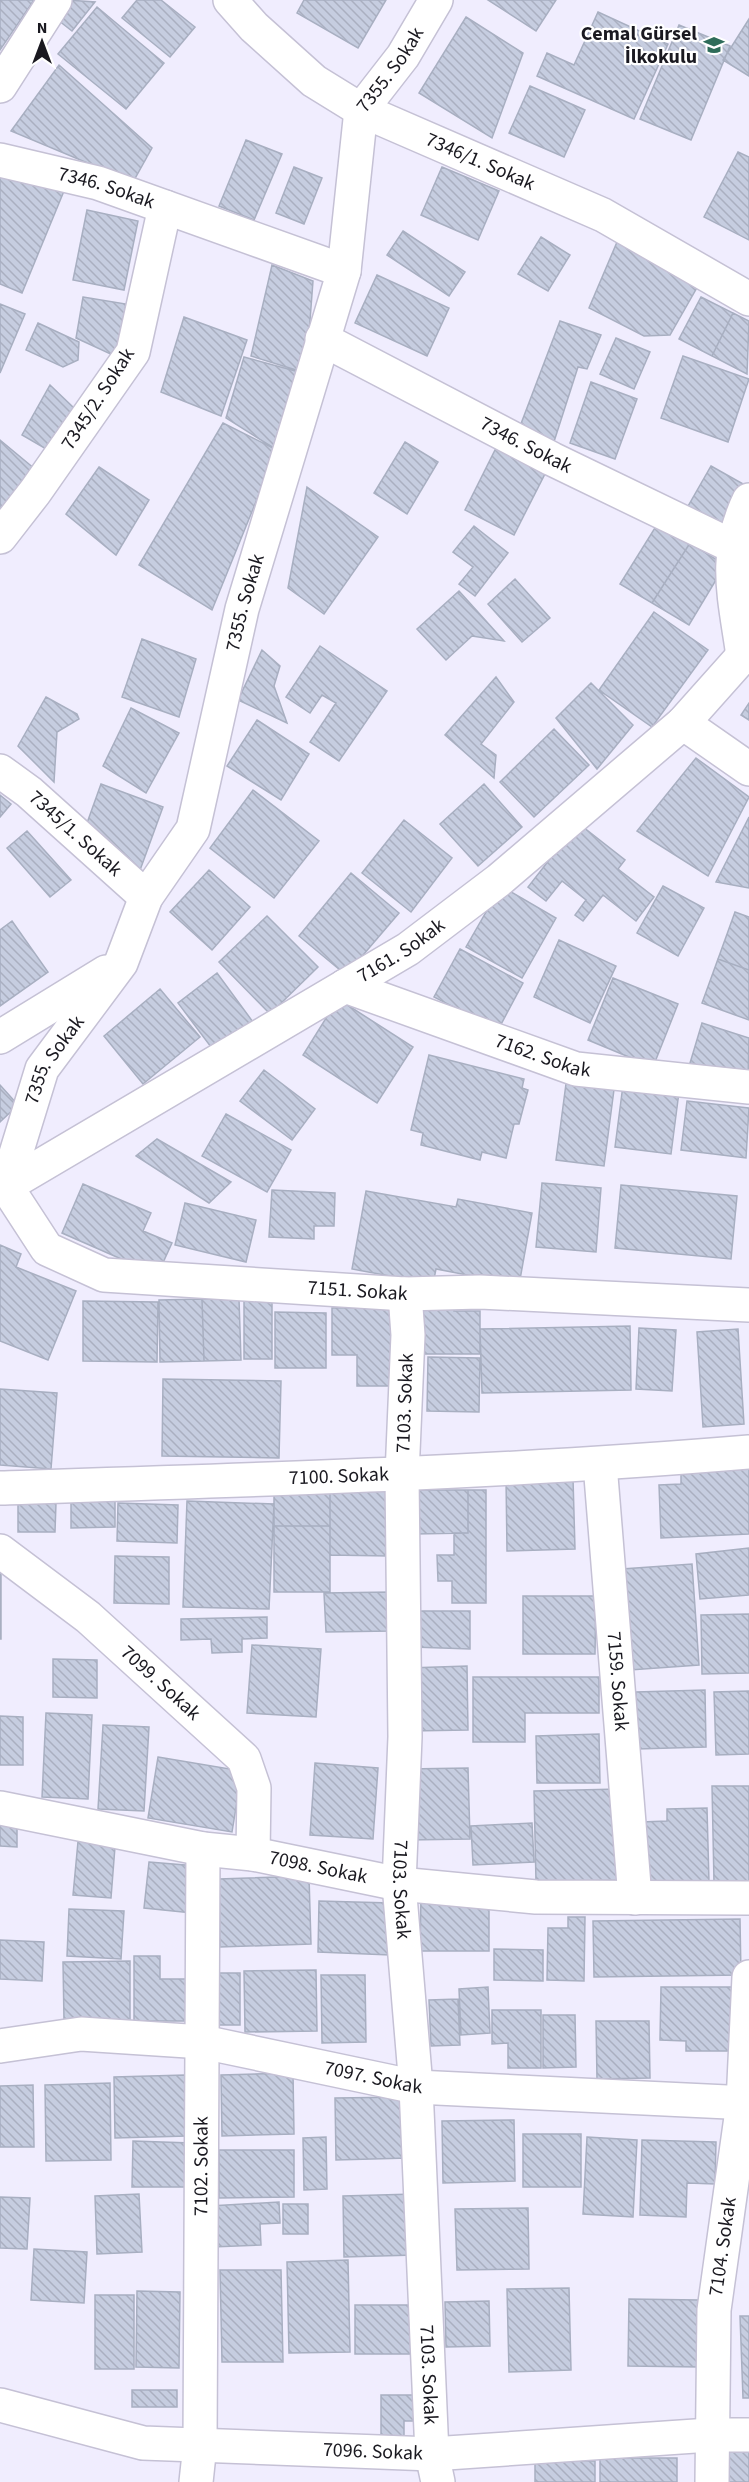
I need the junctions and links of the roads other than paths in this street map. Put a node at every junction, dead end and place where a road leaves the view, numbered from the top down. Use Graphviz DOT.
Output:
graph roads {
  1 [pos="55,0"];
  2 [pos="230,0"];
  3 [pos="436,0"];
  4 [pos="0,86"];
  5 [pos="361,110"];
  6 [pos="0,160"];
  7 [pos="165,207"];
  8 [pos="344,271"];
  9 [pos="749,299"];
  10 [pos="322,339"];
  11 [pos="749,500"];
  12 [pos="0,537"];
  13 [pos="732,546"];
  14 [pos="746,652"];
  15 [pos="683,723"];
  16 [pos="749,769"];
  17 [pos="0,771"];
  18 [pos="146,897"];
  19 [pos="121,963"];
  20 [pos="345,986"];
  21 [pos="0,1037"];
  22 [pos="749,1087"];
  23 [pos="6,1186"];
  24 [pos="405,1294"];
  25 [pos="749,1305"];
  26 [pos="749,1452"];
  27 [pos="600,1464"];
  28 [pos="402,1475"];
  29 [pos="0,1488"];
  30 [pos="0,1551"];
  31 [pos="0,1808"];
  32 [pos="203,1849"];
  33 [pos="253,1854"];
  34 [pos="399,1884"];
  35 [pos="634,1898"];
  36 [pos="749,1898"];
  37 [pos="749,1977"];
  38 [pos="202,2042"];
  39 [pos="0,2046"];
  40 [pos="416,2087"];
  41 [pos="746,2103"];
  42 [pos="0,2405"];
  43 [pos="710,2435"];
  44 [pos="749,2435"];
  45 [pos="200,2445"];
  46 [pos="435,2468"];
  47 [pos="196,2482"];
  48 [pos="712,2482"];
  1 -- 4 [label="street"];
  2 -- 5 [label="street, 7346/1. Sokak"];
  3 -- 5 [label="street, 7355. Sokak"];
  5 -- 8 [label="street, 7355. Sokak"];
  5 -- 9 [label="street, 7346/1. Sokak"];
  6 -- 7 [label="street, 7346. Sokak"];
  7 -- 8 [label="street, 7346. Sokak"];
  7 -- 12 [label="street, 7345/2. Sokak"];
  8 -- 10 [label="street, 7355. Sokak"];
  10 -- 13 [label="street, 7346. Sokak"];
  10 -- 18 [label="street, 7355. Sokak"];
  11 -- 13 [label="street"];
  13 -- 14 [label="street"];
  14 -- 15 [label="street, 7161. Sokak"];
  15 -- 16 [label="street"];
  15 -- 20 [label="street, 7161. Sokak"];
  17 -- 18 [label="street, 7345/1. Sokak"];
  18 -- 19 [label="street, 7355. Sokak"];
  19 -- 21 [label="street"];
  19 -- 23 [label="street, 7355. Sokak"];
  20 -- 22 [label="street, 7162. Sokak"];
  20 -- 23 [label="street, 7161. Sokak"];
  23 -- 24 [label="street, 7151. Sokak"];
  24 -- 25 [label="street, 7151. Sokak"];
  24 -- 28 [label="street, 7103. Sokak"];
  26 -- 27 [label="street, 7100. Sokak"];
  27 -- 28 [label="street, 7100. Sokak"];
  27 -- 35 [label="street, 7159. Sokak"];
  28 -- 29 [label="street, 7100. Sokak"];
  28 -- 34 [label="street, 7103. Sokak"];
  30 -- 33 [label="street, 7099. Sokak"];
  31 -- 32 [label="street, 7098. Sokak"];
  32 -- 33 [label="street, 7098. Sokak"];
  32 -- 38 [label="street, 7102. Sokak"];
  33 -- 34 [label="street, 7098. Sokak"];
  34 -- 35 [label="street, 7098. Sokak"];
  34 -- 40 [label="street, 7103. Sokak"];
  35 -- 36 [label="street, 7098. Sokak"];
  37 -- 41 [label="street, 7104. Sokak"];
  38 -- 39 [label="street, 7097. Sokak"];
  38 -- 40 [label="street, 7097. Sokak"];
  38 -- 45 [label="street, 7102. Sokak"];
  40 -- 41 [label="street, 7097. Sokak"];
  40 -- 46 [label="street, 7103. Sokak"];
  41 -- 43 [label="street, 7104. Sokak"];
  42 -- 45 [label="street, 7096. Sokak"];
  43 -- 44 [label="street, 7096. Sokak"];
  43 -- 46 [label="street, 7096. Sokak"];
  43 -- 48 [label="street, 7104. Sokak"];
  45 -- 46 [label="street, 7096. Sokak"];
  45 -- 47 [label="street, 7102. Sokak"];
}
